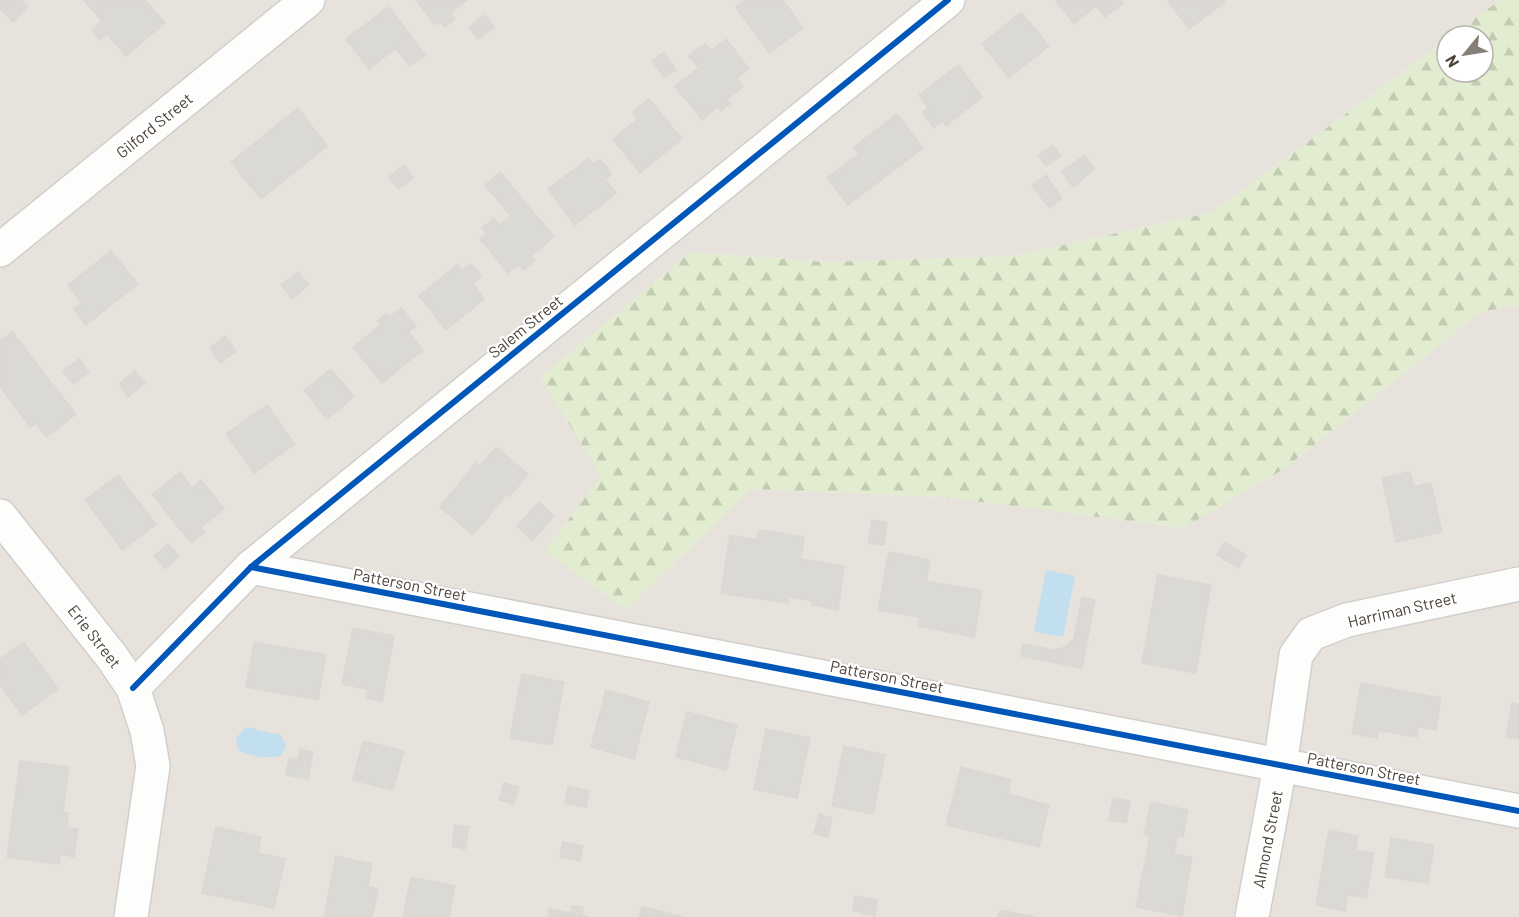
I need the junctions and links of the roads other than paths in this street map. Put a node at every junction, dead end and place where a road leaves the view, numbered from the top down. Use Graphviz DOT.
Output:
graph roads {
  1 [pos="308,0"];
  2 [pos="948,0"];
  3 [pos="0,250"];
  4 [pos="0,516"];
  5 [pos="251,567"];
  6 [pos="1519,584"];
  7 [pos="1296,655"];
  8 [pos="133,688"];
  9 [pos="1281,766"];
  10 [pos="1519,811"];
  11 [pos="131,917"];
  12 [pos="1252,917"];
  1 -- 3 [label="street, Gilford Street"];
  2 -- 5 [label="street, Salem Street"];
  4 -- 8 [label="street, Erie Street"];
  5 -- 8 [label="street, Salem Street"];
  5 -- 9 [label="street, Patterson Street"];
  6 -- 7 [label="street, Harriman Street"];
  7 -- 9 [label="street, Almond Street"];
  8 -- 11 [label="street, Erie Street"];
  9 -- 10 [label="street, Patterson Street"];
  9 -- 12 [label="street, Almond Street"];
}
